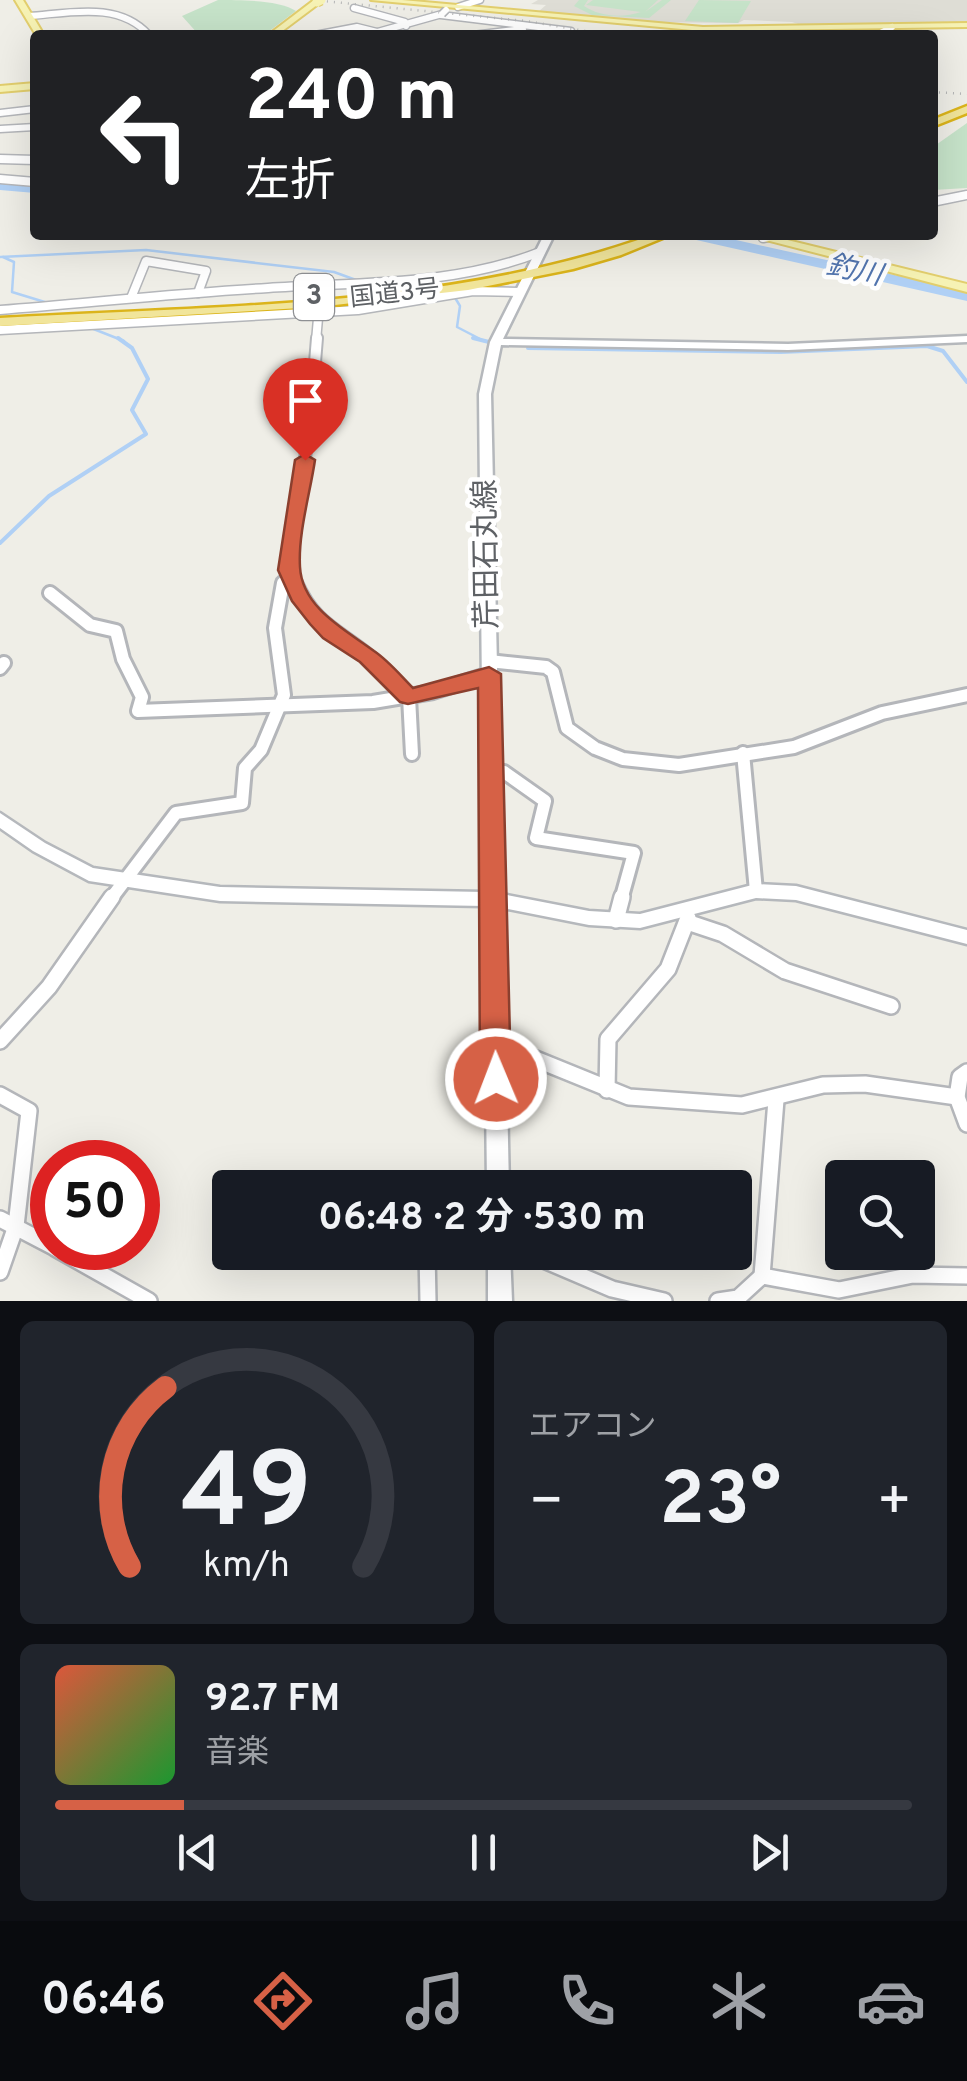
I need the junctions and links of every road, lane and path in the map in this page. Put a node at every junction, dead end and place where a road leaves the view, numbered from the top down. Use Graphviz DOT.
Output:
graph roads {
  1 [pos="19,0"];
  2 [pos="375,0"];
  3 [pos="480,0"];
  4 [pos="319,1"];
  5 [pos="354,8"];
  6 [pos="448,11"];
  7 [pos="29,16"];
  8 [pos="475,18"];
  9 [pos="502,20"];
  10 [pos="967,24"];
  11 [pos="406,26"];
  12 [pos="540,26"];
  13 [pos="892,27"];
  14 [pos="37,30"];
  15 [pos="146,30"];
  16 [pos="279,30"];
  17 [pos="338,30"];
  18 [pos="370,30"];
  19 [pos="387,30"];
  20 [pos="492,30"];
  21 [pos="508,30"];
  22 [pos="553,30"];
  23 [pos="886,30"];
  24 [pos="30,86"];
  25 [pos="0,89"];
  26 [pos="967,106"];
  27 [pos="30,109"];
  28 [pos="0,112"];
  29 [pos="938,118"];
  30 [pos="30,127"];
  31 [pos="0,129"];
  32 [pos="0,160"];
  33 [pos="30,160"];
  34 [pos="0,179"];
  35 [pos="30,182"];
  36 [pos="967,195"];
  37 [pos="938,200"];
  38 [pos="546,240"];
  39 [pos="635,240"];
  40 [pos="774,240"];
  41 [pos="534,264"];
  42 [pos="477,284"];
  43 [pos="967,288"];
  44 [pos="519,292"];
  45 [pos="198,293"];
  46 [pos="131,298"];
  47 [pos="319,309"];
  48 [pos="92,314"];
  49 [pos="0,320"];
  50 [pos="967,339"];
  51 [pos="496,342"];
  52 [pos="289,570"];
  53 [pos="50,594"];
  54 [pos="489,668"];
  55 [pos="967,694"];
  56 [pos="408,697"];
  57 [pos="278,702"];
  58 [pos="743,753"];
  59 [pos="412,754"];
  60 [pos="490,771"];
  61 [pos="0,820"];
  62 [pos="122,882"];
  63 [pos="756,891"];
  64 [pos="493,900"];
  65 [pos="689,916"];
  66 [pos="616,920"];
  67 [pos="967,936"];
  68 [pos="891,1006"];
  69 [pos="0,1041"];
  70 [pos="495,1042"];
  71 [pos="967,1072"];
  72 [pos="607,1090"];
  73 [pos="0,1095"];
  74 [pos="957,1097"];
  75 [pos="776,1100"];
  76 [pos="967,1124"];
  77 [pos="498,1170"];
  78 [pos="8,1222"];
  79 [pos="30,1234"];
  80 [pos="94,1270"];
  81 [pos="427,1270"];
  82 [pos="499,1270"];
  83 [pos="567,1270"];
  84 [pos="0,1272"];
  85 [pos="762,1276"];
  86 [pos="967,1276"];
  87 [pos="149,1301"];
  88 [pos="428,1301"];
  89 [pos="500,1301"];
  90 [pos="664,1301"];
  91 [pos="718,1301"];
  1 -- 7 [label="main road"];
  2 -- 6 [label="main road"];
  3 -- 6 [label="street"];
  4 -- 16 [label="main road"];
  5 -- 11 [label="street"];
  6 -- 8 [label="street"];
  6 -- 11 [label="street"];
  6 -- 13 [label="main road"];
  7 -- 14 [label="main road"];
  7 -- 15 [label="street"];
  8 -- 9 [label="street"];
  8 -- 20 [label="street"];
  9 -- 12 [label="street"];
  9 -- 20 [label="street"];
  10 -- 13 [label="main road"];
  11 -- 19 [label="street"];
  12 -- 21 [label="street"];
  12 -- 22 [label="street"];
  13 -- 23 [label="street"];
  17 -- 18 [label="street"];
  20 -- 21 [label="street"];
  24 -- 25 [label="main road"];
  26 -- 29 [label="highway"];
  27 -- 28 [label="street"];
  30 -- 31 [label="street"];
  32 -- 33 [label="street"];
  34 -- 35 [label="street"];
  36 -- 37 [label="street"];
  38 -- 41 [label="main road, 芹田石丸線"];
  39 -- 41 [label="highway, 国道3号 / 3"];
  40 -- 43 [label="main road"];
  41 -- 42 [label="highway, 国道3号 / 3"];
  41 -- 44 [label="main road, 芹田石丸線"];
  41 -- 45 [label="street"];
  41 -- 48 [label="highway, 国道3号 / 3"];
  42 -- 44 [label="street"];
  42 -- 48 [label="highway, 国道3号 / 3"];
  44 -- 47 [label="street"];
  44 -- 51 [label="main road, 芹田石丸線"];
  45 -- 46 [label="street"];
  45 -- 46 [label="street"];
  46 -- 49 [label="street"];
  47 -- 49 [label="street"];
  47 -- 52 [label="street"];
  48 -- 49 [label="highway, 国道3号 / 3"];
  50 -- 51 [label="main road"];
  51 -- 54 [label="main road, 芹田石丸線"];
  52 -- 56 [label="street"];
  52 -- 57 [label="street"];
  53 -- 57 [label="street"];
  54 -- 56 [label="street"];
  54 -- 58 [label="street"];
  54 -- 60 [label="main road, 芹田石丸線"];
  55 -- 58 [label="street"];
  56 -- 57 [label="street"];
  56 -- 59 [label="street"];
  57 -- 62 [label="street"];
  58 -- 63 [label="street"];
  60 -- 64 [label="main road, 芹田石丸線"];
  60 -- 66 [label="street"];
  61 -- 62 [label="main road"];
  62 -- 64 [label="main road"];
  62 -- 69 [label="street"];
  63 -- 65 [label="main road"];
  63 -- 67 [label="main road"];
  64 -- 66 [label="main road"];
  64 -- 70 [label="main road, 芹田石丸線"];
  65 -- 66 [label="main road"];
  65 -- 68 [label="street"];
  65 -- 72 [label="street"];
  70 -- 72 [label="street"];
  70 -- 77 [label="main road, 芹田石丸線"];
  71 -- 74 [label="street"];
  72 -- 75 [label="street"];
  73 -- 78 [label="street"];
  74 -- 75 [label="street"];
  74 -- 76 [label="street"];
  75 -- 85 [label="street"];
  78 -- 79 [label="street"];
  78 -- 84 [label="street"];
  80 -- 87 [label="street"];
  81 -- 88 [label="street"];
  82 -- 89 [label="main road"];
  83 -- 90 [label="street"];
  85 -- 86 [label="street"];
  85 -- 91 [label="street"];
}
